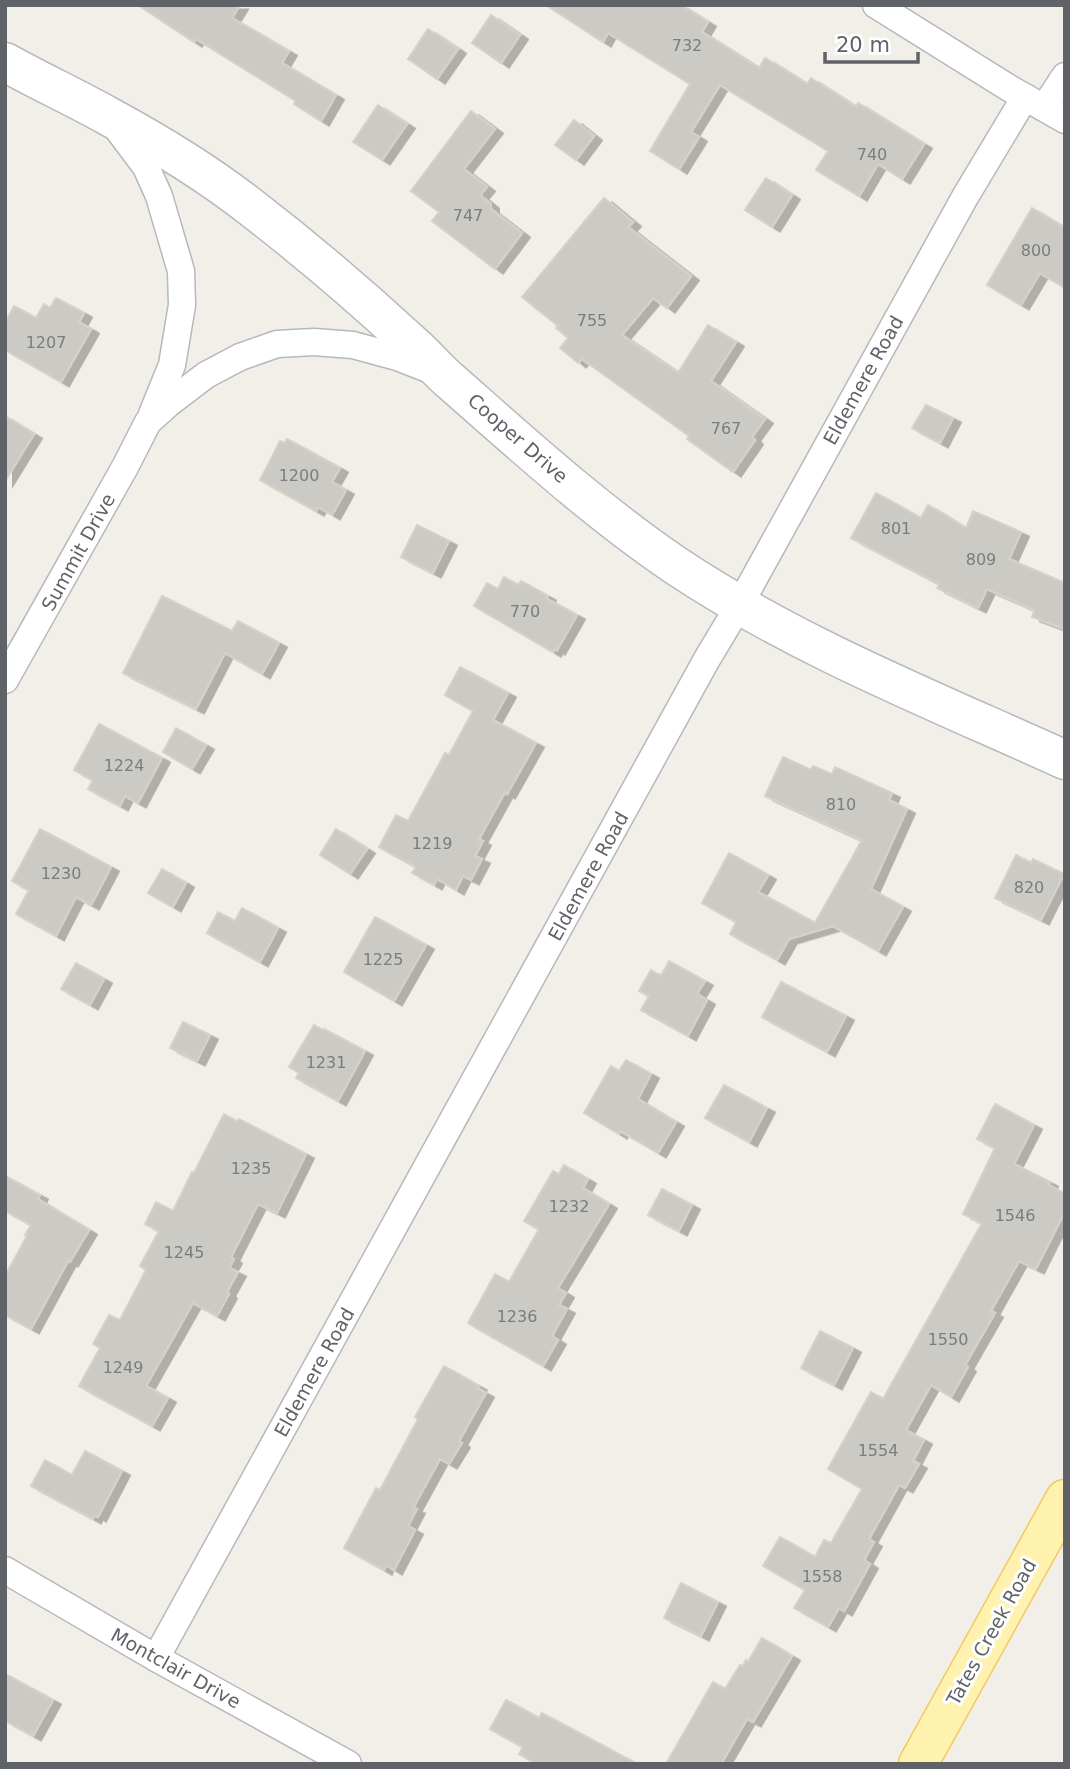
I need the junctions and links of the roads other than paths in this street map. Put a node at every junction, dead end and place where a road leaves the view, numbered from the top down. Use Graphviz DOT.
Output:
graph roads {
  1 [pos="876,5"];
  2 [pos="5,62"];
  3 [pos="1065,76"];
  4 [pos="1044,108"];
  5 [pos="107,115"];
  6 [pos="444,375"];
  7 [pos="148,422"];
  8 [pos="740,604"];
  9 [pos="5,680"];
  10 [pos="1065,760"];
  11 [pos="1065,1499"];
  12 [pos="5,1570"];
  13 [pos="156,1658"];
  14 [pos="348,1764"];
  15 [pos="918,1764"];
  1 -- 4 [label="street"];
  2 -- 5 [label="main road, Cooper Drive"];
  3 -- 4 [label="street, Eldemere Road"];
  4 -- 8 [label="street, Eldemere Road"];
  5 -- 6 [label="main road, Cooper Drive"];
  5 -- 7 [label="street, Summit Drive"];
  6 -- 7 [label="street, Summit Drive"];
  6 -- 8 [label="main road, Cooper Drive"];
  7 -- 9 [label="street, Summit Drive"];
  8 -- 10 [label="main road, Cooper Drive"];
  8 -- 13 [label="street, Eldemere Road"];
  11 -- 15 [label="main road, Tates Creek Road"];
  12 -- 13 [label="street, Montclair Drive"];
  13 -- 14 [label="street, Montclair Drive"];
}
